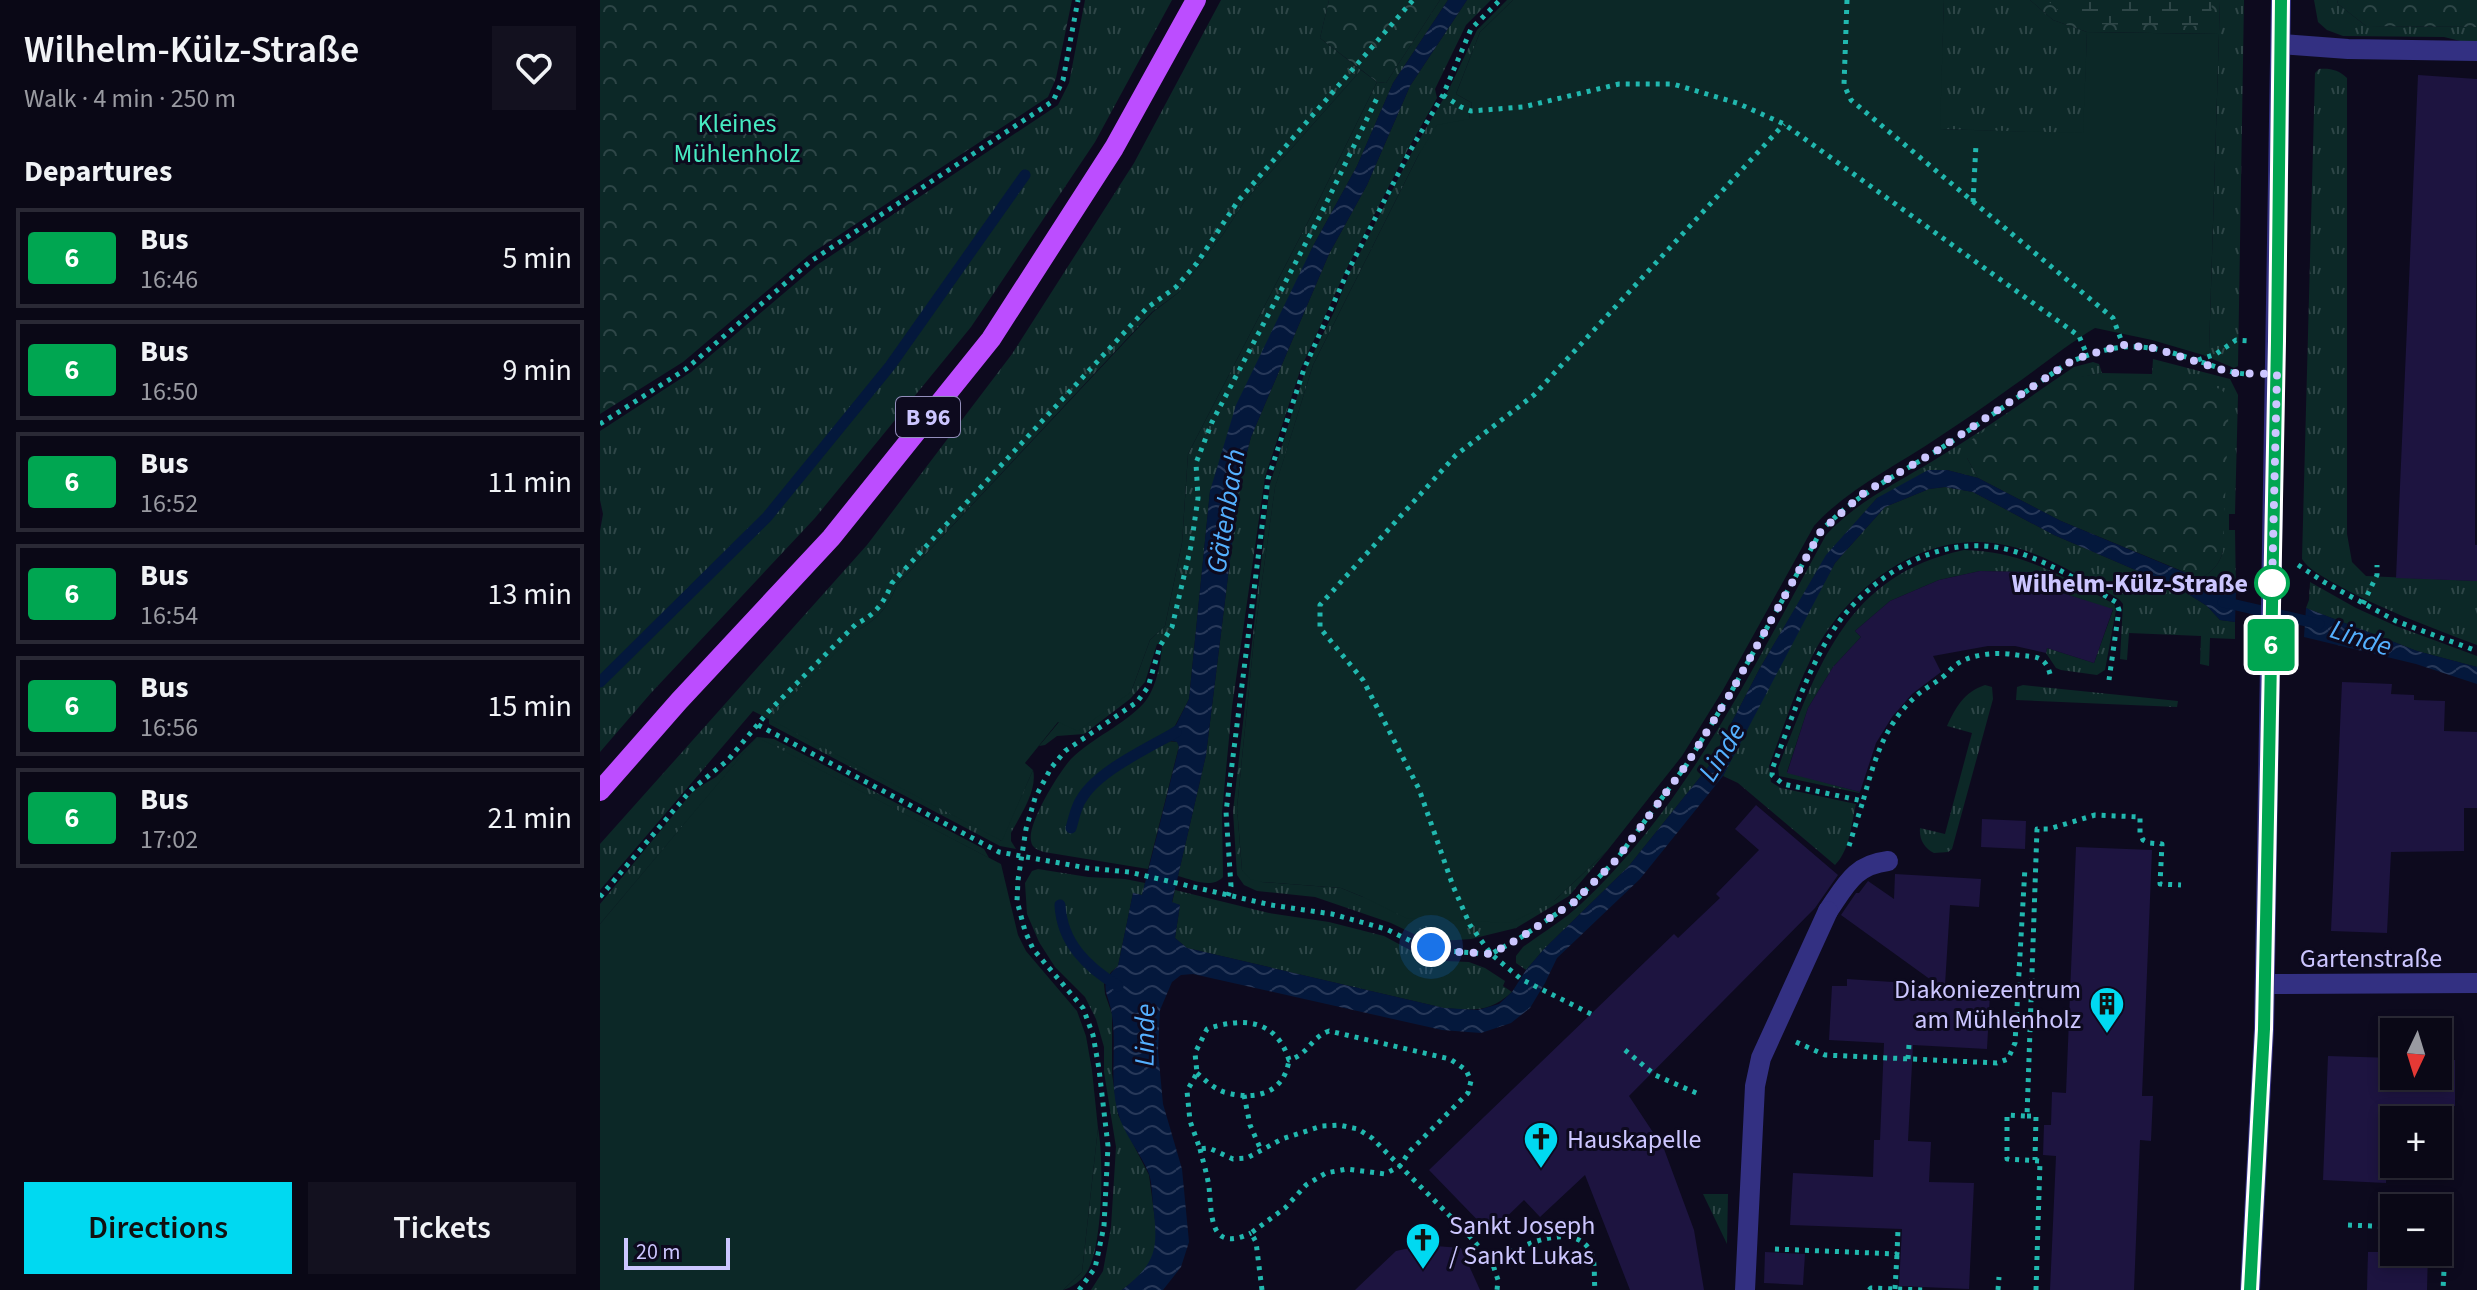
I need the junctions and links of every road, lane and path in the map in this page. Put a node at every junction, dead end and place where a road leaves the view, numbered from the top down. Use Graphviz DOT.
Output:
graph roads {
  1 [pos="1078,0"];
  2 [pos="1196,0"];
  3 [pos="1413,0"];
  4 [pos="1500,0"];
  5 [pos="1847,0"];
  6 [pos="2281,0"];
  7 [pos="2281,44"];
  8 [pos="2477,51"];
  9 [pos="1379,94"];
  10 [pos="1443,95"];
  11 [pos="1784,124"];
  12 [pos="1976,144"];
  13 [pos="1973,203"];
  14 [pos="2277,341"];
  15 [pos="2123,345"];
  16 [pos="2087,355"];
  17 [pos="2197,361"];
  18 [pos="2277,374"];
  19 [pos="600,424"];
  20 [pos="2298,565"];
  21 [pos="2377,565"];
  22 [pos="2363,604"];
  23 [pos="2477,651"];
  24 [pos="2050,674"];
  25 [pos="2109,680"];
  26 [pos="758,725"];
  27 [pos="600,791"];
  28 [pos="1863,801"];
  29 [pos="1021,857"];
  30 [pos="1888,861"];
  31 [pos="2025,867"];
  32 [pos="1858,870"];
  33 [pos="2181,885"];
  34 [pos="1228,896"];
  35 [pos="600,897"];
  36 [pos="1491,954"];
  37 [pos="2477,983"];
  38 [pos="2265,984"];
  39 [pos="1591,1014"];
  40 [pos="1773,1031"];
  41 [pos="1909,1045"];
  42 [pos="1625,1050"];
  43 [pos="1908,1059"];
  44 [pos="1289,1060"];
  45 [pos="1197,1073"];
  46 [pos="1244,1095"];
  47 [pos="1701,1095"];
  48 [pos="2027,1116"];
  49 [pos="1200,1149"];
  50 [pos="1261,1150"];
  51 [pos="2035,1160"];
  52 [pos="1400,1166"];
  53 [pos="2348,1225"];
  54 [pos="2380,1226"];
  55 [pos="1898,1229"];
  56 [pos="1251,1233"];
  57 [pos="1747,1247"];
  58 [pos="1897,1254"];
  59 [pos="1492,1262"];
  60 [pos="2444,1266"];
  61 [pos="1999,1277"];
  62 [pos="1895,1289"];
  63 [pos="1079,1290"];
  64 [pos="1262,1290"];
  65 [pos="1497,1290"];
  66 [pos="1595,1290"];
  67 [pos="1745,1290"];
  68 [pos="1869,1290"];
  69 [pos="1924,1290"];
  70 [pos="1998,1290"];
  71 [pos="2036,1290"];
  72 [pos="2250,1290"];
  73 [pos="2443,1290"];
  1 -- 19 [label="path"];
  2 -- 27 [label="main road, B 96"];
  3 -- 26 [label="path"];
  4 -- 10 [label="path"];
  5 -- 13 [label="path"];
  6 -- 7 [label="street"];
  7 -- 8 [label="street"];
  7 -- 14 [label="street"];
  9 -- 29 [label="path"];
  10 -- 11 [label="path"];
  10 -- 34 [label="path"];
  11 -- 16 [label="path"];
  11 -- 36 [label="path"];
  12 -- 13 [label="path"];
  13 -- 15 [label="path"];
  14 -- 17 [label="path"];
  14 -- 18 [label="street"];
  15 -- 16 [label="path"];
  15 -- 17 [label="path"];
  16 -- 36 [label="path"];
  17 -- 18 [label="path"];
  18 -- 38 [label="street"];
  20 -- 22 [label="path"];
  21 -- 22 [label="path"];
  22 -- 23 [label="path"];
  24 -- 28 [label="path"];
  25 -- 28 [label="path"];
  26 -- 29 [label="path"];
  26 -- 35 [label="path"];
  28 -- 32 [label="path"];
  29 -- 34 [label="path"];
  29 -- 63 [label="path"];
  30 -- 32 [label="street"];
  31 -- 43 [label="path"];
  32 -- 40 [label="street"];
  33 -- 48 [label="path"];
  34 -- 36 [label="path"];
  36 -- 39 [label="path"];
  37 -- 38 [label="street, Gartenstraße"];
  38 -- 72 [label="street"];
  40 -- 43 [label="path"];
  40 -- 57 [label="street"];
  41 -- 43 [label="path"];
  42 -- 47 [label="path"];
  44 -- 45 [label="path"];
  44 -- 46 [label="path"];
  44 -- 52 [label="path"];
  45 -- 46 [label="path"];
  45 -- 49 [label="path"];
  46 -- 50 [label="path"];
  48 -- 51 [label="path"];
  48 -- 51 [label="path"];
  49 -- 50 [label="path"];
  49 -- 56 [label="path"];
  50 -- 52 [label="path"];
  51 -- 71 [label="path"];
  52 -- 56 [label="path"];
  52 -- 59 [label="path"];
  53 -- 54 [label="path"];
  55 -- 58 [label="path"];
  56 -- 64 [label="path"];
  57 -- 58 [label="path"];
  57 -- 67 [label="street"];
  58 -- 62 [label="path"];
  59 -- 65 [label="path"];
  59 -- 66 [label="path"];
  60 -- 73 [label="path"];
  61 -- 70 [label="path"];
  62 -- 68 [label="path"];
  62 -- 69 [label="path"];
}
